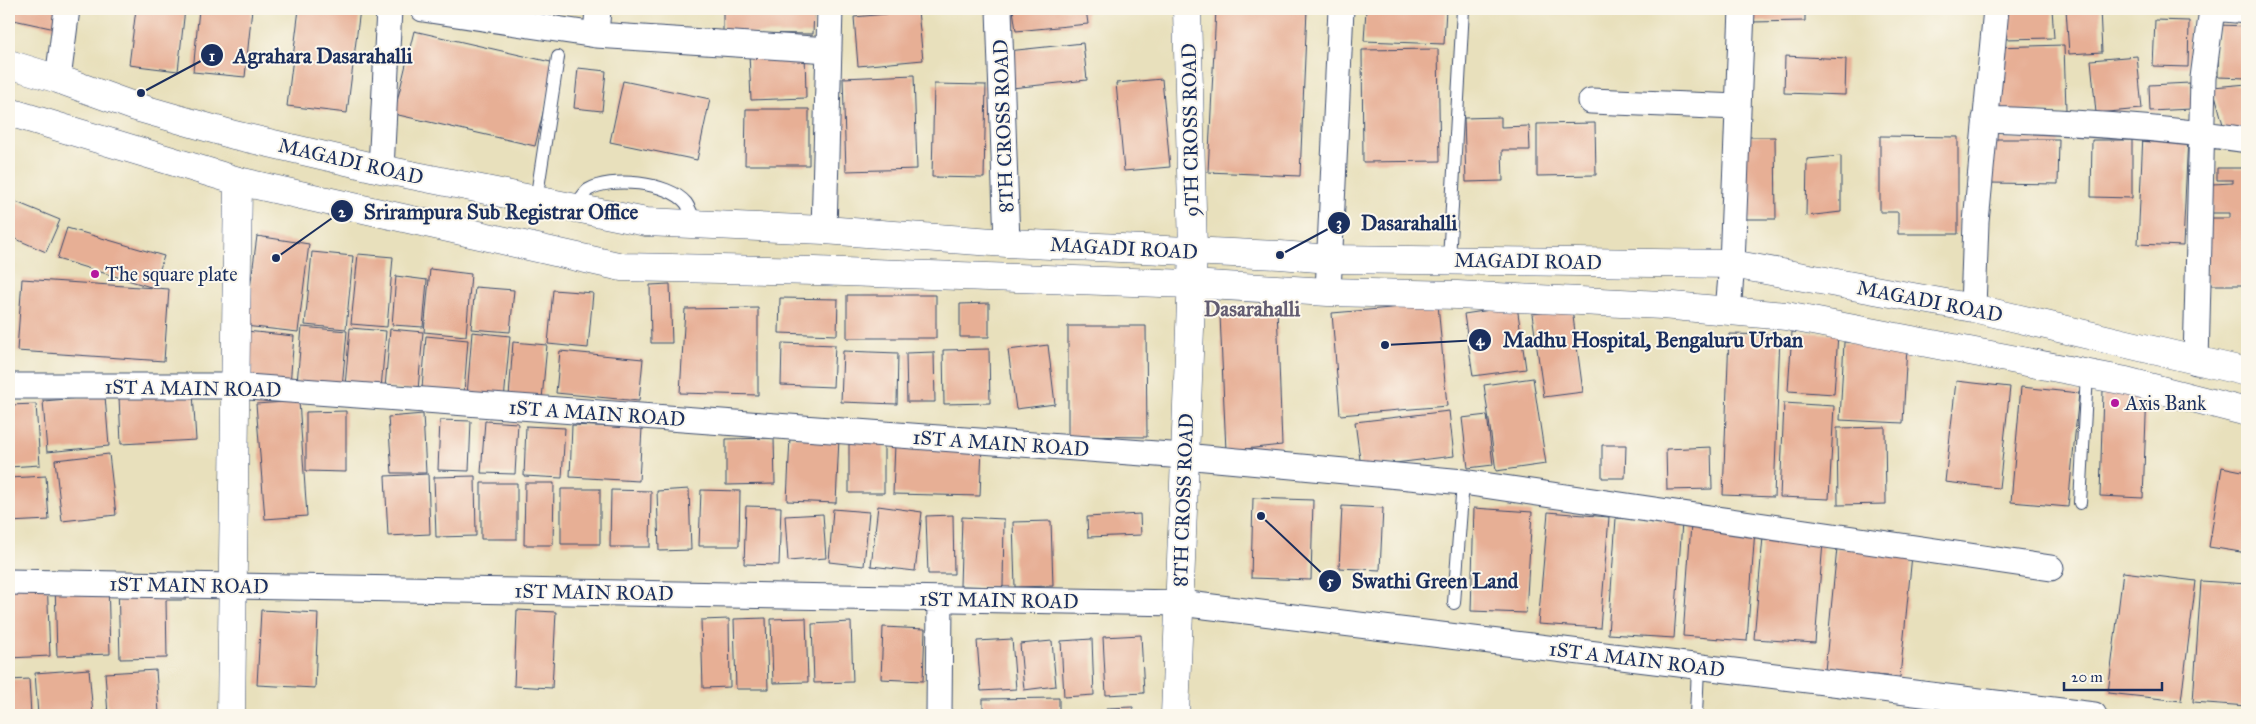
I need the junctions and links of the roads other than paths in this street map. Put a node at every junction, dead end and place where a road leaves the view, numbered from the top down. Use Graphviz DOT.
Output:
graph roads {
  1 [pos="67,9"];
  2 [pos="389,9"];
  3 [pos="423,9"];
  4 [pos="598,9"];
  5 [pos="830,9"];
  6 [pos="999,9"];
  7 [pos="1187,9"];
  8 [pos="1341,9"];
  9 [pos="1464,9"];
  10 [pos="1742,9"];
  11 [pos="1996,9"];
  12 [pos="2212,9"];
  13 [pos="2224,9"];
  14 [pos="2247,11"];
  15 [pos="596,35"];
  16 [pos="829,50"];
  17 [pos="558,57"];
  18 [pos="9,64"];
  19 [pos="58,78"];
  20 [pos="1591,101"];
  21 [pos="1738,107"];
  22 [pos="9,112"];
  23 [pos="1985,119"];
  24 [pos="2202,133"];
  25 [pos="2247,140"];
  26 [pos="381,169"];
  27 [pos="238,181"];
  28 [pos="536,201"];
  29 [pos="574,208"];
  30 [pos="697,225"];
  31 [pos="824,230"];
  32 [pos="1007,242"];
  33 [pos="1192,251"];
  34 [pos="1330,259"];
  35 [pos="1448,260"];
  36 [pos="1732,264"];
  37 [pos="1190,284"];
  38 [pos="1328,292"];
  39 [pos="1973,308"];
  40 [pos="1728,311"];
  41 [pos="2196,362"];
  42 [pos="2247,372"];
  43 [pos="2087,374"];
  44 [pos="9,386"];
  45 [pos="235,386"];
  46 [pos="2247,412"];
  47 [pos="1184,456"];
  48 [pos="1462,482"];
  49 [pos="2080,503"];
  50 [pos="2050,568"];
  51 [pos="9,582"];
  52 [pos="233,585"];
  53 [pos="940,599"];
  54 [pos="1454,603"];
  55 [pos="1180,604"];
  56 [pos="1698,667"];
  57 [pos="231,715"];
  58 [pos="939,715"];
  59 [pos="1175,715"];
  60 [pos="1696,715"];
  61 [pos="2094,715"];
  1 -- 19 [label="street"];
  2 -- 26 [label="street"];
  3 -- 15 [label="street"];
  4 -- 15 [label="street"];
  5 -- 16 [label="street"];
  6 -- 32 [label="street, 8TH CROSS ROAD"];
  7 -- 33 [label="main road, 9TH CROSS ROAD"];
  8 -- 34 [label="street"];
  9 -- 35 [label="lane"];
  10 -- 21 [label="street"];
  11 -- 23 [label="street"];
  12 -- 24 [label="street"];
  13 -- 14 [label="street"];
  15 -- 16 [label="street"];
  16 -- 31 [label="street"];
  17 -- 28 [label="lane"];
  18 -- 19 [label="main road, MAGADI ROAD"];
  19 -- 26 [label="main road, MAGADI ROAD"];
  20 -- 21 [label="street"];
  21 -- 36 [label="street"];
  22 -- 27 [label="main road, MAGADI ROAD"];
  23 -- 24 [label="street"];
  23 -- 39 [label="street"];
  24 -- 25 [label="street"];
  24 -- 41 [label="street"];
  26 -- 28 [label="main road, MAGADI ROAD"];
  27 -- 37 [label="main road, MAGADI ROAD"];
  27 -- 45 [label="main road"];
  28 -- 29 [label="main road, MAGADI ROAD"];
  29 -- 30 [label="main road, MAGADI ROAD"];
  29 -- 30 [label="lane"];
  30 -- 31 [label="main road, MAGADI ROAD"];
  31 -- 32 [label="main road, MAGADI ROAD"];
  32 -- 33 [label="main road, MAGADI ROAD"];
  33 -- 34 [label="main road, MAGADI ROAD"];
  33 -- 37 [label="main road, 9TH CROSS ROAD"];
  34 -- 35 [label="main road, MAGADI ROAD"];
  34 -- 38 [label="street"];
  35 -- 36 [label="main road, MAGADI ROAD"];
  36 -- 39 [label="main road, MAGADI ROAD"];
  36 -- 40 [label="street"];
  37 -- 38 [label="main road, MAGADI ROAD"];
  37 -- 47 [label="main road, 8TH CROSS ROAD"];
  38 -- 40 [label="main road, MAGADI ROAD"];
  39 -- 41 [label="main road, MAGADI ROAD"];
  40 -- 43 [label="main road, MAGADI ROAD"];
  41 -- 42 [label="main road, MAGADI ROAD"];
  43 -- 46 [label="main road, MAGADI ROAD"];
  43 -- 49 [label="lane"];
  44 -- 45 [label="street, 1ST A MAIN ROAD"];
  45 -- 47 [label="street, 1ST A MAIN ROAD"];
  45 -- 52 [label="main road"];
  47 -- 48 [label="street, 1ST A MAIN ROAD"];
  47 -- 55 [label="main road, 8TH CROSS ROAD"];
  48 -- 50 [label="street, 1ST A MAIN ROAD"];
  48 -- 54 [label="lane"];
  51 -- 52 [label="street, 1ST MAIN ROAD"];
  52 -- 53 [label="street, 1ST MAIN ROAD"];
  52 -- 57 [label="main road"];
  53 -- 55 [label="street, 1ST MAIN ROAD"];
  53 -- 58 [label="street"];
  55 -- 56 [label="street, 1ST A MAIN ROAD"];
  55 -- 59 [label="main road, 8TH CROSS ROAD"];
  56 -- 60 [label="lane"];
  56 -- 61 [label="street, 1ST A MAIN ROAD"];
}
